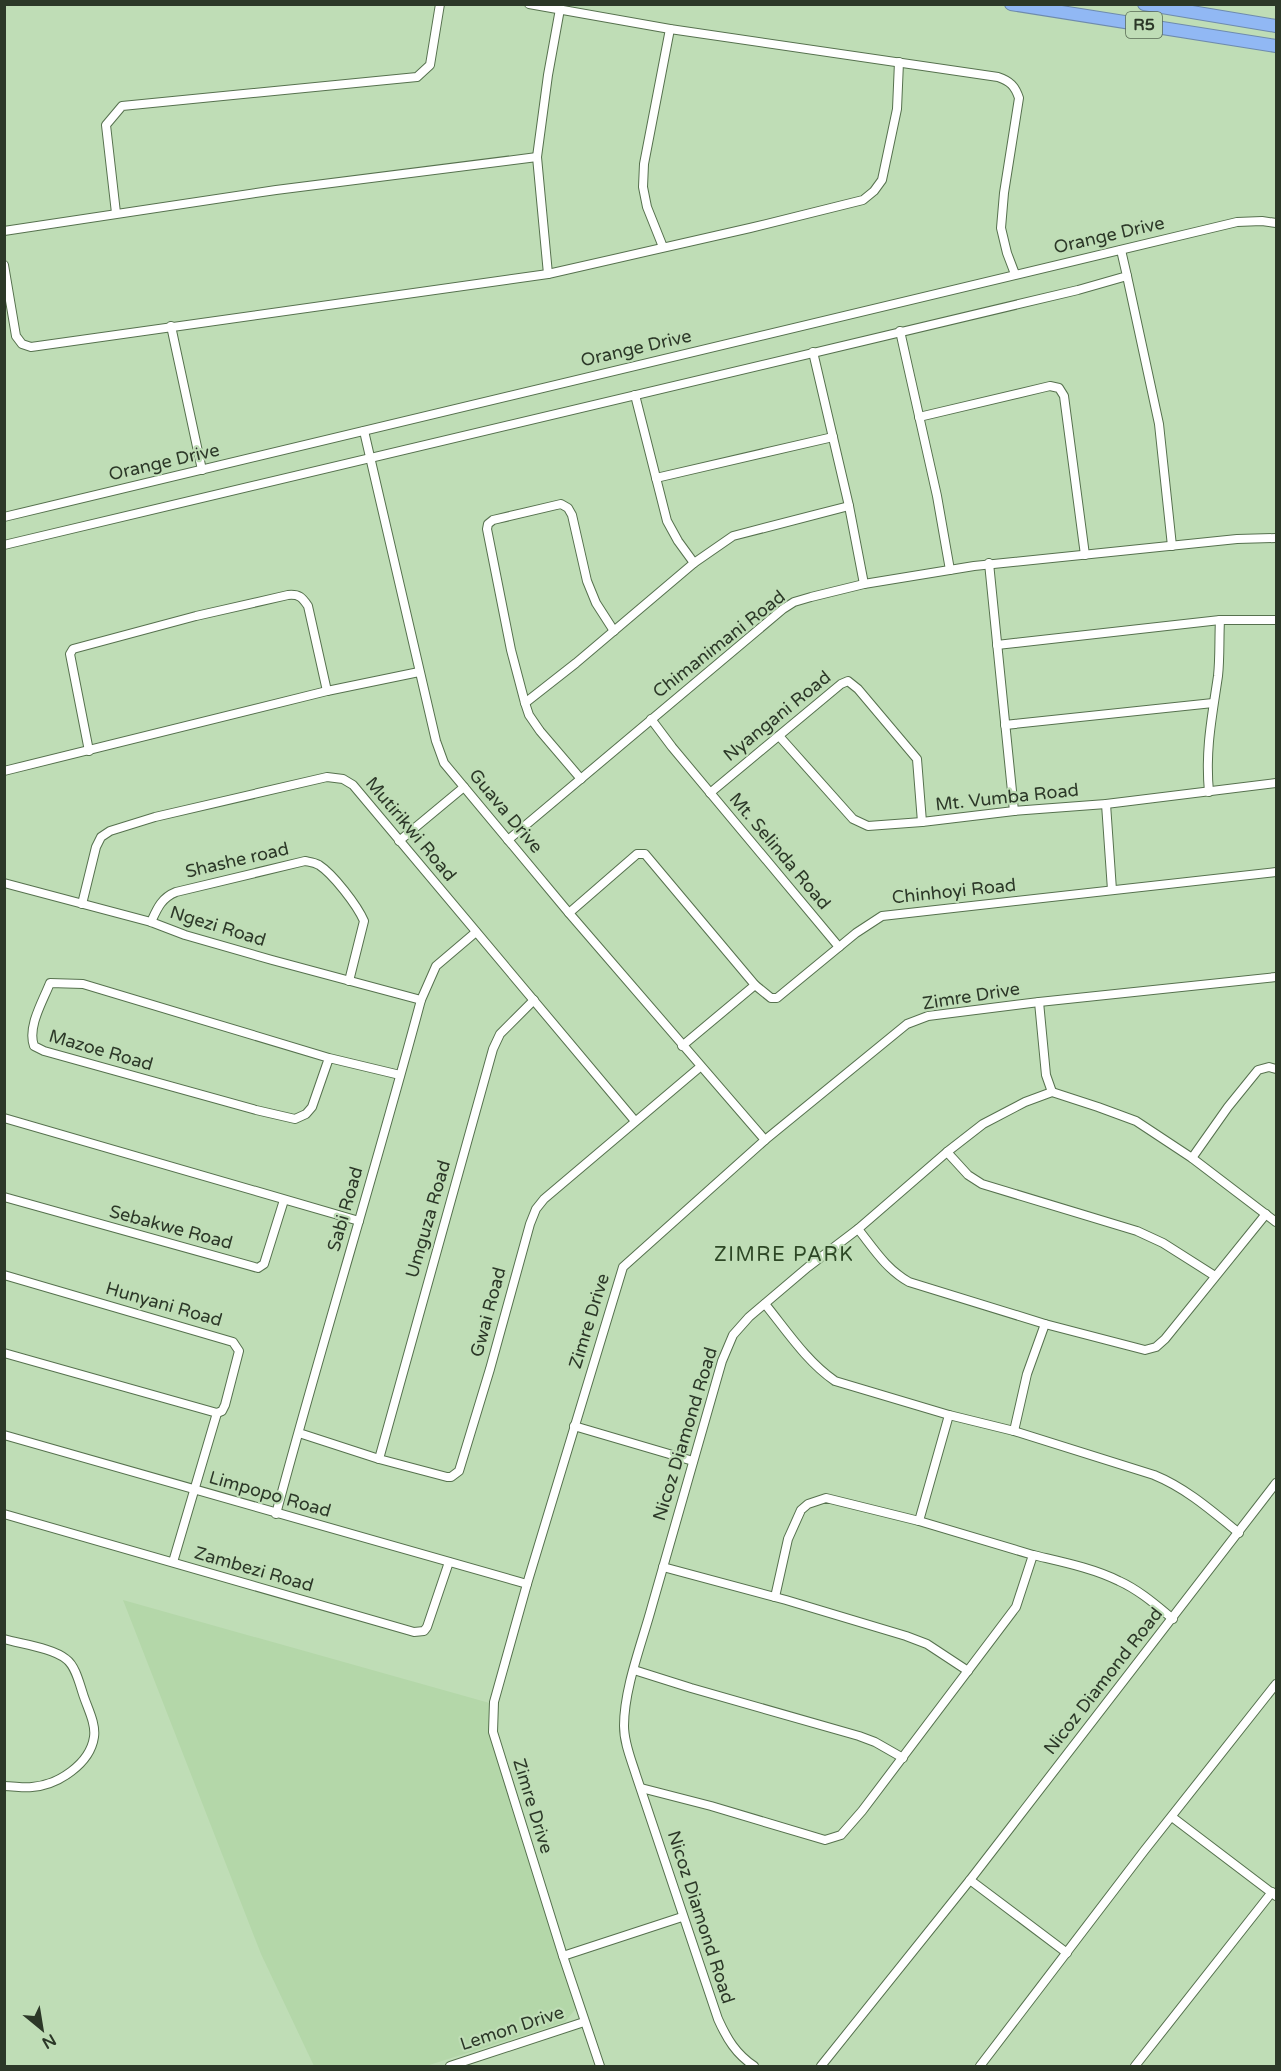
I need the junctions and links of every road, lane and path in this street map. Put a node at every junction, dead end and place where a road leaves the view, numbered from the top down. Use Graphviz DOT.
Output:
graph roads {
  1 [pos="440,4"];
  2 [pos="529,4"];
  3 [pos="1011,4"];
  4 [pos="1144,4"];
  5 [pos="560,9"];
  6 [pos="1276,26"];
  7 [pos="670,29"];
  8 [pos="1276,46"];
  9 [pos="899,62"];
  10 [pos="537,157"];
  11 [pos="116,213"];
  12 [pos="1276,223"];
  13 [pos="4,231"];
  14 [pos="663,247"];
  15 [pos="1121,250"];
  16 [pos="4,265"];
  17 [pos="548,274"];
  18 [pos="1015,274"];
  19 [pos="1127,276"];
  20 [pos="171,326"];
  21 [pos="900,331"];
  22 [pos="813,352"];
  23 [pos="635,394"];
  24 [pos="919,417"];
  25 [pos="364,431"];
  26 [pos="833,437"];
  27 [pos="370,458"];
  28 [pos="202,470"];
  29 [pos="656,478"];
  30 [pos="849,506"];
  31 [pos="4,517"];
  32 [pos="1276,538"];
  33 [pos="4,545"];
  34 [pos="1173,546"];
  35 [pos="1085,555"];
  36 [pos="694,563"];
  37 [pos="989,564"];
  38 [pos="950,570"];
  39 [pos="864,584"];
  40 [pos="1220,620"];
  41 [pos="1276,620"];
  42 [pos="614,631"];
  43 [pos="997,645"];
  44 [pos="419,672"];
  45 [pos="327,691"];
  46 [pos="525,703"];
  47 [pos="1212,703"];
  48 [pos="651,719"];
  49 [pos="1005,725"];
  50 [pos="779,736"];
  51 [pos="89,751"];
  52 [pos="4,771"];
  53 [pos="581,779"];
  54 [pos="1276,783"];
  55 [pos="464,787"];
  56 [pos="1209,792"];
  57 [pos="710,793"];
  58 [pos="1106,804"];
  59 [pos="1014,811"];
  60 [pos="922,822"];
  61 [pos="508,840"];
  62 [pos="399,841"];
  63 [pos="1276,872"];
  64 [pos="4,883"];
  65 [pos="1112,890"];
  66 [pos="82,904"];
  67 [pos="569,913"];
  68 [pos="151,922"];
  69 [pos="476,932"];
  70 [pos="839,947"];
  71 [pos="1276,977"];
  72 [pos="349,981"];
  73 [pos="755,985"];
  74 [pos="421,1000"];
  75 [pos="534,1000"];
  76 [pos="1039,1002"];
  77 [pos="682,1046"];
  78 [pos="329,1059"];
  79 [pos="700,1066"];
  80 [pos="1276,1069"];
  81 [pos="400,1075"];
  82 [pos="1052,1092"];
  83 [pos="5,1120"];
  84 [pos="635,1121"];
  85 [pos="765,1140"];
  86 [pos="947,1152"];
  87 [pos="1192,1158"];
  88 [pos="4,1197"];
  89 [pos="284,1200"];
  90 [pos="1266,1214"];
  91 [pos="359,1221"];
  92 [pos="1276,1222"];
  93 [pos="858,1229"];
  94 [pos="4,1275"];
  95 [pos="1215,1276"];
  96 [pos="765,1304"];
  97 [pos="1045,1324"];
  98 [pos="4,1353"];
  99 [pos="216,1413"];
  100 [pos="950,1415"];
  101 [pos="574,1426"];
  102 [pos="1014,1431"];
  103 [pos="299,1433"];
  104 [pos="4,1435"];
  105 [pos="379,1459"];
  106 [pos="693,1461"];
  107 [pos="1276,1483"];
  108 [pos="194,1489"];
  109 [pos="4,1514"];
  110 [pos="276,1514"];
  111 [pos="920,1521"];
  112 [pos="1239,1533"];
  113 [pos="1033,1555"];
  114 [pos="173,1562"];
  115 [pos="450,1562"];
  116 [pos="663,1567"];
  117 [pos="527,1584"];
  118 [pos="775,1597"];
  119 [pos="1173,1619"];
  120 [pos="4,1639"];
  121 [pos="634,1670"];
  122 [pos="968,1671"];
  123 [pos="1276,1684"];
  124 [pos="903,1758"];
  125 [pos="4,1786"];
  126 [pos="641,1788"];
  127 [pos="1172,1817"];
  128 [pos="970,1880"];
  129 [pos="1274,1894"];
  130 [pos="682,1917"];
  131 [pos="1066,1953"];
  132 [pos="563,1956"];
  133 [pos="584,2022"];
  134 [pos="450,2067"];
  135 [pos="600,2067"];
  136 [pos="754,2067"];
  137 [pos="821,2067"];
  138 [pos="980,2067"];
  139 [pos="1135,2067"];
  1 -- 11 [label="street"];
  2 -- 5 [label="street"];
  3 -- 8 [label="highway, R5"];
  4 -- 6 [label="highway, R5"];
  5 -- 7 [label="street"];
  5 -- 10 [label="street"];
  7 -- 9 [label="street"];
  7 -- 14 [label="street"];
  9 -- 14 [label="street"];
  9 -- 18 [label="street"];
  10 -- 11 [label="street"];
  10 -- 17 [label="street"];
  11 -- 13 [label="street"];
  12 -- 15 [label="street, Orange Drive"];
  14 -- 17 [label="street"];
  15 -- 18 [label="street, Orange Drive"];
  15 -- 19 [label="street"];
  16 -- 20 [label="street"];
  17 -- 20 [label="street"];
  18 -- 25 [label="street, Orange Drive"];
  19 -- 21 [label="street"];
  19 -- 34 [label="street"];
  20 -- 28 [label="street"];
  21 -- 22 [label="street"];
  21 -- 24 [label="street"];
  22 -- 23 [label="street"];
  22 -- 26 [label="street"];
  23 -- 27 [label="street"];
  23 -- 29 [label="street"];
  24 -- 35 [label="street"];
  24 -- 38 [label="street"];
  25 -- 27 [label="street, Guava Drive"];
  25 -- 28 [label="street, Orange Drive"];
  26 -- 29 [label="street"];
  26 -- 30 [label="street"];
  27 -- 33 [label="street"];
  27 -- 44 [label="street, Guava Drive"];
  28 -- 31 [label="street, Orange Drive"];
  29 -- 36 [label="street"];
  30 -- 36 [label="street"];
  30 -- 39 [label="street"];
  32 -- 34 [label="street, Chimanimani Road"];
  34 -- 35 [label="street, Chimanimani Road"];
  35 -- 37 [label="street, Chimanimani Road"];
  36 -- 42 [label="street"];
  37 -- 38 [label="street, Chimanimani Road"];
  37 -- 43 [label="street"];
  38 -- 39 [label="street, Chimanimani Road"];
  39 -- 48 [label="street, Chimanimani Road"];
  40 -- 41 [label="street"];
  40 -- 43 [label="street"];
  40 -- 47 [label="street"];
  42 -- 46 [label="street"];
  42 -- 46 [label="street"];
  43 -- 49 [label="street"];
  44 -- 45 [label="street"];
  44 -- 55 [label="street, Guava Drive"];
  45 -- 51 [label="street"];
  45 -- 51 [label="street"];
  46 -- 53 [label="street"];
  47 -- 49 [label="street"];
  47 -- 56 [label="street"];
  48 -- 53 [label="street, Chimanimani Road"];
  48 -- 57 [label="street, Mt. Selinda Road"];
  49 -- 59 [label="street"];
  50 -- 57 [label="street, Nyangani Road"];
  50 -- 60 [label="street, Mt. Vumba Road"];
  50 -- 60 [label="street, Nyangani Road"];
  51 -- 52 [label="street"];
  53 -- 61 [label="street, Chimanimani Road"];
  54 -- 56 [label="street, Mt. Vumba Road"];
  55 -- 61 [label="street, Guava Drive"];
  55 -- 62 [label="street"];
  56 -- 58 [label="street, Mt. Vumba Road"];
  57 -- 70 [label="street, Mt. Selinda Road"];
  58 -- 59 [label="street, Mt. Vumba Road"];
  58 -- 65 [label="street"];
  59 -- 60 [label="street, Mt. Vumba Road"];
  61 -- 67 [label="street, Guava Drive"];
  62 -- 66 [label="street, Mutirikwi Road"];
  62 -- 69 [label="street, Mutirikwi Road"];
  63 -- 65 [label="street, Chinhoyi Road"];
  64 -- 66 [label="street, Ngezi Road"];
  65 -- 70 [label="street, Chinhoyi Road"];
  66 -- 68 [label="street, Ngezi Road"];
  67 -- 73 [label="street, Chinhoyi Road"];
  67 -- 77 [label="street, Guava Drive"];
  68 -- 72 [label="street, Ngezi Road"];
  68 -- 72 [label="street, Shashe road"];
  69 -- 74 [label="street, Sabi Road"];
  69 -- 75 [label="street, Mutirikwi Road"];
  70 -- 73 [label="street, Chinhoyi Road"];
  71 -- 76 [label="street, Zimre Drive"];
  72 -- 74 [label="street, Ngezi Road"];
  73 -- 77 [label="street"];
  74 -- 81 [label="street, Sabi Road"];
  75 -- 84 [label="street, Mutirikwi Road"];
  75 -- 105 [label="street, Umguza Road"];
  76 -- 82 [label="street"];
  76 -- 85 [label="street, Zimre Drive"];
  77 -- 79 [label="street, Guava Drive"];
  78 -- 78 [label="street, Mazoe Road"];
  78 -- 81 [label="street, Mazoe Road"];
  79 -- 84 [label="street, Gwai Road"];
  79 -- 85 [label="street, Guava Drive"];
  80 -- 87 [label="street"];
  81 -- 91 [label="street, Sabi Road"];
  82 -- 86 [label="street, Nicoz Diamond Road"];
  82 -- 87 [label="street"];
  83 -- 89 [label="street"];
  84 -- 105 [label="street, Gwai Road"];
  85 -- 101 [label="street, Zimre Drive"];
  86 -- 93 [label="street, Nicoz Diamond Road"];
  86 -- 95 [label="street"];
  87 -- 90 [label="street"];
  88 -- 89 [label="street, Sebakwe Road"];
  89 -- 91 [label="street"];
  90 -- 92 [label="street"];
  90 -- 95 [label="street"];
  91 -- 103 [label="street, Sabi Road"];
  93 -- 96 [label="street, Nicoz Diamond Road"];
  93 -- 97 [label="street"];
  94 -- 99 [label="street, Hunyani Road"];
  95 -- 97 [label="street"];
  96 -- 100 [label="street"];
  96 -- 106 [label="street, Nicoz Diamond Road"];
  97 -- 102 [label="street"];
  98 -- 99 [label="street"];
  99 -- 108 [label="street"];
  100 -- 102 [label="street"];
  100 -- 111 [label="street"];
  101 -- 106 [label="street"];
  101 -- 117 [label="street, Zimre Drive"];
  102 -- 112 [label="street"];
  103 -- 105 [label="street, Gwai Road"];
  103 -- 110 [label="street, Sabi Road"];
  104 -- 108 [label="street, Limpopo Road"];
  106 -- 116 [label="street, Nicoz Diamond Road"];
  107 -- 112 [label="street, Nicoz Diamond Road"];
  108 -- 110 [label="street, Limpopo Road"];
  108 -- 114 [label="street"];
  109 -- 114 [label="street, Zambezi Road"];
  110 -- 115 [label="street, Limpopo Road"];
  111 -- 113 [label="street"];
  111 -- 118 [label="street"];
  112 -- 119 [label="street, Nicoz Diamond Road"];
  113 -- 119 [label="street"];
  113 -- 122 [label="street"];
  114 -- 115 [label="street, Zambezi Road"];
  115 -- 117 [label="street, Limpopo Road"];
  116 -- 118 [label="street"];
  116 -- 121 [label="street, Nicoz Diamond Road"];
  117 -- 132 [label="street, Zimre Drive"];
  118 -- 122 [label="street"];
  119 -- 128 [label="street, Nicoz Diamond Road"];
  120 -- 125 [label="street"];
  121 -- 124 [label="street"];
  121 -- 126 [label="street, Nicoz Diamond Road"];
  122 -- 124 [label="street"];
  123 -- 127 [label="street"];
  124 -- 126 [label="street"];
  126 -- 130 [label="street, Nicoz Diamond Road"];
  127 -- 129 [label="street"];
  127 -- 131 [label="street"];
  128 -- 131 [label="street"];
  128 -- 137 [label="street, Nicoz Diamond Road"];
  129 -- 139 [label="street"];
  130 -- 132 [label="street"];
  130 -- 136 [label="street, Nicoz Diamond Road"];
  131 -- 138 [label="street"];
  132 -- 133 [label="street, Zimre Drive"];
  133 -- 134 [label="street, Lemon Drive"];
  133 -- 135 [label="street, Zimre Drive"];
}
